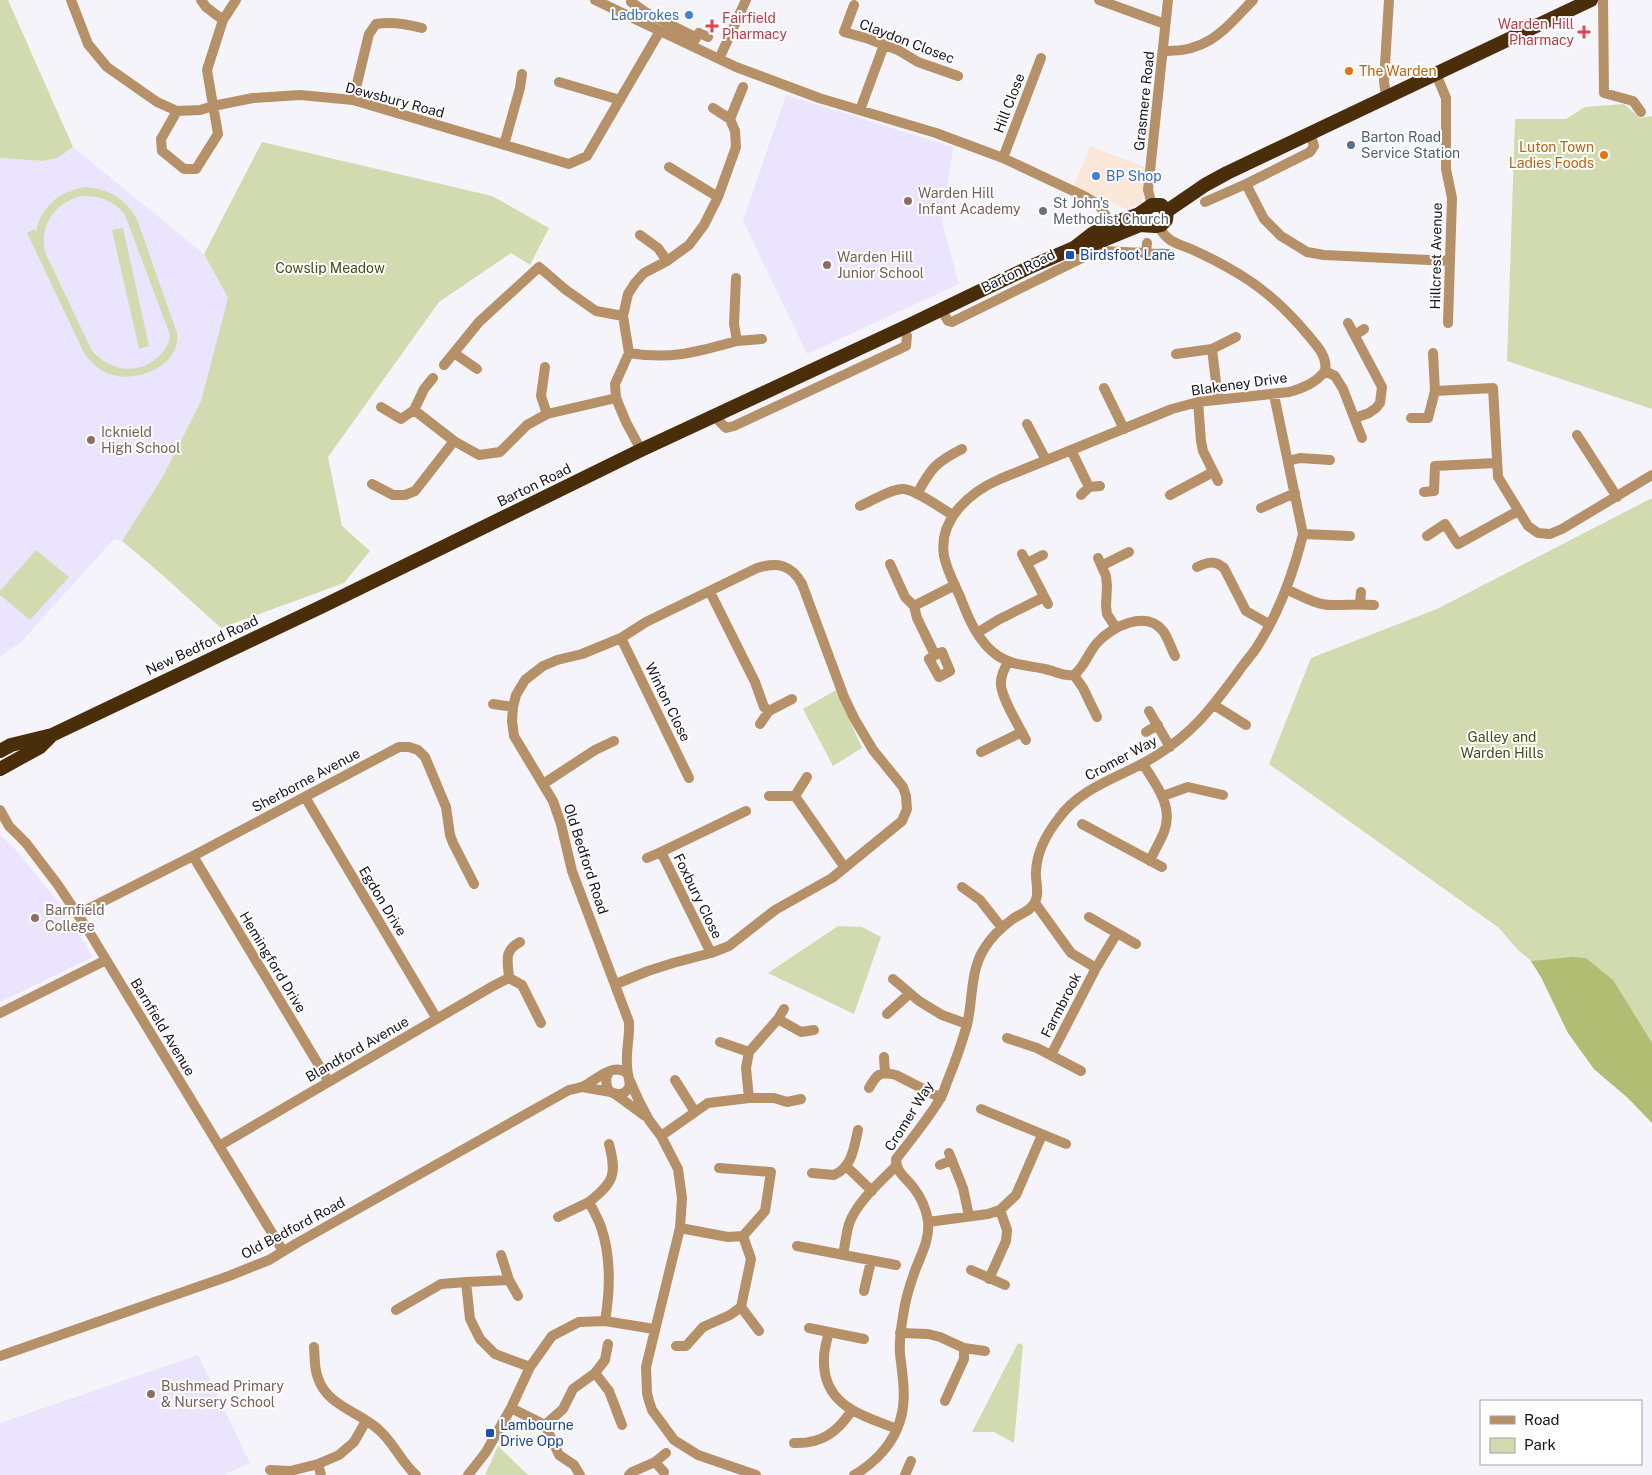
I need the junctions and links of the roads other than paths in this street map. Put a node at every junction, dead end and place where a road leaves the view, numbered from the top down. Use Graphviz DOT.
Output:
graph roads {
  1 [pos="71,0"];
  2 [pos="201,0"];
  3 [pos="236,0"];
  4 [pos="595,0"];
  5 [pos="746,0"];
  6 [pos="1099,0"];
  7 [pos="1168,0"];
  8 [pos="1253,0"];
  9 [pos="1389,0"];
  10 [pos="1591,0"];
  11 [pos="1603,0"];
  12 [pos="631,2"];
  13 [pos="854,5"];
  14 [pos="647,13"];
  15 [pos="223,20"];
  16 [pos="640,22"];
  17 [pos="1166,24"];
  18 [pos="422,28"];
  19 [pos="660,31"];
  20 [pos="708,37"];
  21 [pos="694,42"];
  22 [pos="884,45"];
  23 [pos="1164,51"];
  24 [pos="1041,58"];
  25 [pos="719,59"];
  26 [pos="522,74"];
  27 [pos="1436,74"];
  28 [pos="958,76"];
  29 [pos="559,82"];
  30 [pos="742,87"];
  31 [pos="1386,97"];
  32 [pos="353,100"];
  33 [pos="620,100"];
  34 [pos="214,106"];
  35 [pos="713,108"];
  36 [pos="860,110"];
  37 [pos="178,111"];
  38 [pos="1640,112"];
  39 [pos="730,119"];
  40 [pos="1310,133"];
  41 [pos="504,145"];
  42 [pos="1003,158"];
  43 [pos="669,167"];
  44 [pos="1246,184"];
  45 [pos="718,197"];
  46 [pos="1205,202"];
  47 [pos="1149,207"];
  48 [pos="1167,211"];
  49 [pos="1111,224"];
  50 [pos="1155,226"];
  51 [pos="640,235"];
  52 [pos="1074,248"];
  53 [pos="1168,254"];
  54 [pos="668,261"];
  55 [pos="1449,261"];
  56 [pos="736,278"];
  57 [pos="941,309"];
  58 [pos="623,316"];
  59 [pos="1348,322"];
  60 [pos="1448,323"];
  61 [pos="903,328"];
  62 [pos="1236,337"];
  63 [pos="762,339"];
  64 [pos="737,341"];
  65 [pos="1212,349"];
  66 [pos="454,353"];
  67 [pos="629,353"];
  68 [pos="1433,353"];
  69 [pos="847,354"];
  70 [pos="1176,354"];
  71 [pos="444,366"];
  72 [pos="545,367"];
  73 [pos="478,369"];
  74 [pos="854,370"];
  75 [pos="1325,371"];
  76 [pos="433,378"];
  77 [pos="1104,388"];
  78 [pos="1435,391"];
  79 [pos="1274,395"];
  80 [pos="616,398"];
  81 [pos="1218,400"];
  82 [pos="1198,402"];
  83 [pos="381,407"];
  84 [pos="414,410"];
  85 [pos="547,414"];
  86 [pos="717,415"];
  87 [pos="1355,418"];
  88 [pos="1411,418"];
  89 [pos="1027,424"];
  90 [pos="1124,429"];
  91 [pos="1577,435"];
  92 [pos="1362,438"];
  93 [pos="454,441"];
  94 [pos="962,449"];
  95 [pos="641,450"];
  96 [pos="1070,450"];
  97 [pos="1046,460"];
  98 [pos="1330,460"];
  99 [pos="1288,461"];
  100 [pos="1496,463"];
  101 [pos="1213,472"];
  102 [pos="1652,475"];
  103 [pos="1218,481"];
  104 [pos="372,484"];
  105 [pos="1100,486"];
  106 [pos="1089,487"];
  107 [pos="1424,492"];
  108 [pos="1295,493"];
  109 [pos="917,494"];
  110 [pos="1081,495"];
  111 [pos="1170,495"];
  112 [pos="1617,497"];
  113 [pos="860,506"];
  114 [pos="1261,508"];
  115 [pos="1518,511"];
  116 [pos="954,515"];
  117 [pos="1303,534"];
  118 [pos="1344,534"];
  119 [pos="1427,536"];
  120 [pos="1129,552"];
  121 [pos="1043,555"];
  122 [pos="890,564"];
  123 [pos="1197,567"];
  124 [pos="955,584"];
  125 [pos="366,585"];
  126 [pos="1286,589"];
  127 [pos="710,592"];
  128 [pos="1361,592"];
  129 [pos="1360,604"];
  130 [pos="1374,605"];
  131 [pos="914,606"];
  132 [pos="1269,624"];
  133 [pos="1116,628"];
  134 [pos="977,633"];
  135 [pos="621,638"];
  136 [pos="935,655"];
  137 [pos="1175,656"];
  138 [pos="1008,662"];
  139 [pos="1074,675"];
  140 [pos="792,699"];
  141 [pos="494,704"];
  142 [pos="1214,705"];
  143 [pos="1092,706"];
  144 [pos="513,707"];
  145 [pos="1241,708"];
  146 [pos="769,711"];
  147 [pos="1149,711"];
  148 [pos="1082,712"];
  149 [pos="1097,717"];
  150 [pos="1236,718"];
  151 [pos="760,724"];
  152 [pos="1246,724"];
  153 [pos="1158,725"];
  154 [pos="1146,732"];
  155 [pos="52,735"];
  156 [pos="614,741"];
  157 [pos="1170,747"];
  158 [pos="0,751"];
  159 [pos="981,752"];
  160 [pos="1143,764"];
  161 [pos="0,769"];
  162 [pos="807,777"];
  163 [pos="689,778"];
  164 [pos="543,784"];
  165 [pos="1223,795"];
  166 [pos="769,796"];
  167 [pos="796,796"];
  168 [pos="1163,796"];
  169 [pos="305,797"];
  170 [pos="0,810"];
  171 [pos="746,812"];
  172 [pos="4,824"];
  173 [pos="1082,824"];
  174 [pos="661,852"];
  175 [pos="194,856"];
  176 [pos="647,858"];
  177 [pos="1150,861"];
  178 [pos="1162,867"];
  179 [pos="845,868"];
  180 [pos="474,884"];
  181 [pos="962,887"];
  182 [pos="1035,903"];
  183 [pos="78,914"];
  184 [pos="1089,917"];
  185 [pos="1002,928"];
  186 [pos="1117,933"];
  187 [pos="520,942"];
  188 [pos="1136,944"];
  189 [pos="711,953"];
  190 [pos="106,960"];
  191 [pos="1096,968"];
  192 [pos="509,978"];
  193 [pos="893,979"];
  194 [pos="616,984"];
  195 [pos="909,994"];
  196 [pos="784,1009"];
  197 [pos="0,1013"];
  198 [pos="887,1014"];
  199 [pos="437,1019"];
  200 [pos="778,1019"];
  201 [pos="541,1023"];
  202 [pos="967,1024"];
  203 [pos="814,1030"];
  204 [pos="1007,1038"];
  205 [pos="720,1042"];
  206 [pos="750,1052"];
  207 [pos="626,1054"];
  208 [pos="1051,1055"];
  209 [pos="884,1057"];
  210 [pos="611,1071"];
  211 [pos="1081,1071"];
  212 [pos="886,1073"];
  213 [pos="629,1078"];
  214 [pos="675,1080"];
  215 [pos="329,1082"];
  216 [pos="582,1087"];
  217 [pos="869,1088"];
  218 [pos="613,1093"];
  219 [pos="749,1098"];
  220 [pos="941,1098"];
  221 [pos="801,1100"];
  222 [pos="981,1109"];
  223 [pos="695,1112"];
  224 [pos="649,1120"];
  225 [pos="858,1130"];
  226 [pos="1042,1135"];
  227 [pos="661,1136"];
  228 [pos="609,1144"];
  229 [pos="1066,1144"];
  230 [pos="219,1146"];
  231 [pos="940,1165"];
  232 [pos="846,1166"];
  233 [pos="896,1166"];
  234 [pos="719,1168"];
  235 [pos="812,1173"];
  236 [pos="872,1191"];
  237 [pos="589,1202"];
  238 [pos="1000,1210"];
  239 [pos="558,1216"];
  240 [pos="969,1216"];
  241 [pos="928,1222"];
  242 [pos="680,1228"];
  243 [pos="743,1236"];
  244 [pos="797,1246"];
  245 [pos="283,1251"];
  246 [pos="500,1255"];
  247 [pos="843,1255"];
  248 [pos="871,1261"];
  249 [pos="896,1266"];
  250 [pos="971,1270"];
  251 [pos="989,1279"];
  252 [pos="509,1280"];
  253 [pos="466,1282"];
  254 [pos="1005,1285"];
  255 [pos="864,1291"];
  256 [pos="518,1296"];
  257 [pos="741,1307"];
  258 [pos="396,1310"];
  259 [pos="605,1321"];
  260 [pos="809,1328"];
  261 [pos="654,1329"];
  262 [pos="759,1331"];
  263 [pos="829,1332"];
  264 [pos="900,1332"];
  265 [pos="864,1339"];
  266 [pos="608,1344"];
  267 [pos="676,1346"];
  268 [pos="314,1347"];
  269 [pos="964,1348"];
  270 [pos="985,1351"];
  271 [pos="0,1356"];
  272 [pos="530,1367"];
  273 [pos="595,1373"];
  274 [pos="945,1401"];
  275 [pos="510,1408"];
  276 [pos="852,1410"];
  277 [pos="366,1421"];
  278 [pos="546,1425"];
  279 [pos="622,1425"];
  280 [pos="897,1429"];
  281 [pos="794,1443"];
  282 [pos="666,1453"];
  283 [pos="911,1461"];
  284 [pos="655,1462"];
  285 [pos="318,1464"];
  286 [pos="270,1470"];
  287 [pos="664,1472"];
  288 [pos="736,1472"];
  289 [pos="321,1475"];
  290 [pos="416,1475"];
  291 [pos="468,1475"];
  292 [pos="580,1475"];
  293 [pos="630,1475"];
  294 [pos="756,1475"];
  295 [pos="854,1475"];
  296 [pos="905,1475"];
  1 -- 37 [label="street, Dewsbury Road"];
  2 -- 15 [label="street"];
  3 -- 15 [label="street"];
  4 -- 16 [label="street"];
  5 -- 25 [label="street"];
  6 -- 17 [label="street"];
  7 -- 17 [label="street, Grasmere Road"];
  8 -- 23 [label="street"];
  9 -- 31 [label="street"];
  10 -- 27 [label="highway"];
  11 -- 38 [label="street"];
  12 -- 14 [label="street"];
  13 -- 22 [label="street, Claydon Closec"];
  14 -- 16 [label="street"];
  14 -- 21 [label="street"];
  15 -- 34 [label="street"];
  16 -- 19 [label="street"];
  17 -- 23 [label="street, Grasmere Road"];
  18 -- 32 [label="street"];
  19 -- 21 [label="street"];
  19 -- 33 [label="street, Dewsbury Road"];
  20 -- 21 [label="street"];
  21 -- 25 [label="street"];
  22 -- 28 [label="street, Claydon Closec"];
  22 -- 36 [label="street"];
  23 -- 47 [label="street, Grasmere Road"];
  24 -- 42 [label="street, Hill Close"];
  25 -- 36 [label="street"];
  26 -- 41 [label="street"];
  27 -- 31 [label="highway"];
  27 -- 55 [label="street, Hillcrest Avenue"];
  29 -- 33 [label="street"];
  30 -- 39 [label="street"];
  31 -- 40 [label="highway"];
  32 -- 34 [label="street, Dewsbury Road"];
  32 -- 41 [label="street, Dewsbury Road"];
  33 -- 41 [label="street, Dewsbury Road"];
  34 -- 37 [label="street, Dewsbury Road"];
  34 -- 37 [label="street"];
  35 -- 39 [label="street"];
  36 -- 42 [label="street"];
  39 -- 45 [label="street"];
  40 -- 44 [label="street"];
  40 -- 48 [label="highway"];
  42 -- 49 [label="street"];
  43 -- 45 [label="street"];
  44 -- 46 [label="street"];
  44 -- 55 [label="street"];
  45 -- 54 [label="street"];
  47 -- 48 [label="highway"];
  47 -- 49 [label="highway, Barton Road"];
  47 -- 50 [label="highway"];
  48 -- 50 [label="highway"];
  49 -- 52 [label="highway, Barton Road"];
  50 -- 52 [label="highway, Barton Road"];
  50 -- 75 [label="street"];
  51 -- 54 [label="street"];
  52 -- 57 [label="highway, Barton Road"];
  53 -- 57 [label="street, Barton Road"];
  54 -- 58 [label="street"];
  55 -- 60 [label="street, Hillcrest Avenue"];
  56 -- 64 [label="street"];
  57 -- 61 [label="highway, Barton Road"];
  58 -- 66 [label="street"];
  58 -- 67 [label="street"];
  59 -- 87 [label="street"];
  61 -- 69 [label="highway, Barton Road"];
  61 -- 74 [label="street"];
  62 -- 65 [label="street"];
  63 -- 64 [label="street"];
  64 -- 67 [label="street"];
  65 -- 70 [label="street"];
  65 -- 81 [label="street"];
  66 -- 71 [label="street"];
  66 -- 73 [label="street"];
  67 -- 80 [label="street"];
  68 -- 78 [label="street"];
  69 -- 74 [label="street"];
  69 -- 86 [label="highway, Barton Road"];
  72 -- 85 [label="street"];
  74 -- 86 [label="street"];
  75 -- 79 [label="street, Blakeney Drive"];
  75 -- 87 [label="street"];
  76 -- 84 [label="street"];
  77 -- 90 [label="street"];
  78 -- 88 [label="street"];
  78 -- 100 [label="street"];
  79 -- 81 [label="street, Blakeney Drive"];
  79 -- 99 [label="street, Cromer Way"];
  80 -- 85 [label="street"];
  80 -- 95 [label="street"];
  81 -- 82 [label="street, Blakeney Drive"];
  82 -- 90 [label="street, Blakeney Drive"];
  82 -- 101 [label="street"];
  83 -- 84 [label="street"];
  84 -- 93 [label="street"];
  85 -- 93 [label="street"];
  86 -- 95 [label="highway, Barton Road"];
  87 -- 92 [label="street"];
  89 -- 97 [label="street"];
  90 -- 96 [label="street, Blakeney Drive"];
  91 -- 112 [label="street"];
  93 -- 104 [label="street"];
  94 -- 109 [label="street"];
  95 -- 125 [label="highway, Barton Road"];
  96 -- 97 [label="street, Blakeney Drive"];
  96 -- 106 [label="street"];
  97 -- 116 [label="street, Blakeney Drive"];
  98 -- 99 [label="street"];
  99 -- 108 [label="street, Cromer Way"];
  100 -- 107 [label="street"];
  100 -- 115 [label="street"];
  101 -- 103 [label="street"];
  101 -- 111 [label="street"];
  102 -- 112 [label="street"];
  105 -- 106 [label="street"];
  106 -- 110 [label="street"];
  108 -- 114 [label="street"];
  108 -- 117 [label="street, Cromer Way"];
  109 -- 113 [label="street"];
  109 -- 116 [label="street"];
  112 -- 115 [label="street"];
  115 -- 119 [label="street"];
  116 -- 124 [label="street, Blakeney Drive"];
  117 -- 118 [label="street"];
  117 -- 126 [label="street, Cromer Way"];
  120 -- 133 [label="street"];
  121 -- 134 [label="street"];
  122 -- 131 [label="street"];
  123 -- 132 [label="street"];
  124 -- 131 [label="street"];
  124 -- 134 [label="street, Blakeney Drive"];
  125 -- 155 [label="highway, New Bedford Road"];
  126 -- 129 [label="street"];
  126 -- 132 [label="street, Cromer Way"];
  127 -- 135 [label="street, Old Bedford Road"];
  127 -- 146 [label="street"];
  127 -- 179 [label="street, Old Bedford Road"];
  128 -- 129 [label="street"];
  129 -- 130 [label="street"];
  131 -- 136 [label="street"];
  132 -- 142 [label="street, Cromer Way"];
  133 -- 137 [label="street"];
  133 -- 139 [label="street"];
  134 -- 138 [label="street, Blakeney Drive"];
  135 -- 144 [label="street, Old Bedford Road"];
  135 -- 163 [label="street, Winton Close"];
  138 -- 139 [label="street, Blakeney Drive"];
  138 -- 159 [label="street"];
  139 -- 143 [label="street"];
  140 -- 146 [label="street"];
  141 -- 144 [label="street"];
  142 -- 150 [label="street"];
  142 -- 157 [label="street, Cromer Way"];
  143 -- 148 [label="street"];
  143 -- 149 [label="street"];
  144 -- 164 [label="street, Old Bedford Road"];
  145 -- 150 [label="street"];
  146 -- 151 [label="street"];
  147 -- 153 [label="street, Cromer Way"];
  150 -- 152 [label="street"];
  153 -- 154 [label="street"];
  153 -- 157 [label="street, Cromer Way"];
  155 -- 158 [label="highway, New Bedford Road"];
  155 -- 161 [label="highway, New Bedford Road"];
  156 -- 164 [label="street"];
  157 -- 160 [label="street, Cromer Way"];
  160 -- 168 [label="street"];
  160 -- 182 [label="street, Cromer Way"];
  162 -- 167 [label="street"];
  164 -- 194 [label="street, Old Bedford Road"];
  165 -- 168 [label="street"];
  166 -- 167 [label="street"];
  167 -- 179 [label="street"];
  168 -- 177 [label="street"];
  169 -- 175 [label="street, Sherborne Avenue"];
  169 -- 180 [label="street, Sherborne Avenue"];
  169 -- 199 [label="street, Egdon Drive"];
  170 -- 172 [label="street, Barnfield Avenue"];
  171 -- 174 [label="street, Foxbury Close"];
  172 -- 183 [label="street, Barnfield Avenue"];
  173 -- 177 [label="street"];
  174 -- 176 [label="street, Foxbury Close"];
  174 -- 189 [label="street, Foxbury Close"];
  175 -- 183 [label="street, Sherborne Avenue"];
  175 -- 215 [label="street, Hemingford Drive"];
  177 -- 178 [label="street"];
  179 -- 189 [label="street, Old Bedford Road"];
  181 -- 185 [label="street"];
  182 -- 185 [label="street, Cromer Way"];
  182 -- 191 [label="street, Farmbrook"];
  183 -- 190 [label="street, Barnfield Avenue"];
  184 -- 186 [label="street"];
  185 -- 202 [label="street, Cromer Way"];
  186 -- 188 [label="street"];
  186 -- 191 [label="street, Farmbrook"];
  187 -- 192 [label="street"];
  189 -- 194 [label="street, Old Bedford Road"];
  190 -- 197 [label="street"];
  190 -- 230 [label="street, Barnfield Avenue"];
  191 -- 208 [label="street, Farmbrook"];
  192 -- 199 [label="street, Blandford Avenue"];
  192 -- 201 [label="street"];
  193 -- 195 [label="street"];
  194 -- 207 [label="street, Old Bedford Road"];
  195 -- 198 [label="street"];
  195 -- 202 [label="street"];
  196 -- 200 [label="street"];
  199 -- 215 [label="street, Blandford Avenue"];
  200 -- 203 [label="street"];
  200 -- 206 [label="street"];
  202 -- 220 [label="street, Cromer Way"];
  204 -- 208 [label="street, Farmbrook"];
  205 -- 206 [label="street"];
  206 -- 219 [label="street"];
  207 -- 210 [label="street, Old Bedford Road"];
  207 -- 213 [label="street, Old Bedford Road"];
  208 -- 211 [label="street, Farmbrook"];
  209 -- 212 [label="street"];
  210 -- 213 [label="street"];
  210 -- 216 [label="street, Old Bedford Road"];
  210 -- 218 [label="street"];
  212 -- 217 [label="street"];
  212 -- 220 [label="street"];
  213 -- 218 [label="street"];
  213 -- 224 [label="street"];
  214 -- 223 [label="street"];
  215 -- 230 [label="street, Blandford Avenue"];
  216 -- 218 [label="street, Old Bedford Road"];
  216 -- 245 [label="street, Old Bedford Road"];
  218 -- 224 [label="street"];
  219 -- 221 [label="street"];
  219 -- 223 [label="street"];
  220 -- 233 [label="street, Cromer Way"];
  222 -- 226 [label="street"];
  223 -- 227 [label="street"];
  224 -- 227 [label="street"];
  225 -- 232 [label="street"];
  226 -- 229 [label="street"];
  226 -- 238 [label="street"];
  227 -- 242 [label="street"];
  228 -- 237 [label="street"];
  230 -- 245 [label="street, Barnfield Avenue"];
  231 -- 240 [label="street"];
  232 -- 235 [label="street"];
  232 -- 236 [label="street"];
  233 -- 236 [label="street"];
  233 -- 241 [label="street, Cromer Way"];
  234 -- 243 [label="street"];
  236 -- 247 [label="street"];
  237 -- 239 [label="street"];
  237 -- 259 [label="street"];
  238 -- 240 [label="street"];
  238 -- 251 [label="street"];
  240 -- 241 [label="street"];
  241 -- 264 [label="street, Cromer Way"];
  242 -- 243 [label="street"];
  242 -- 261 [label="street"];
  243 -- 257 [label="street"];
  244 -- 247 [label="street"];
  245 -- 271 [label="street, Old Bedford Road"];
  246 -- 252 [label="street"];
  247 -- 248 [label="street"];
  248 -- 249 [label="street"];
  248 -- 255 [label="street"];
  250 -- 251 [label="street"];
  251 -- 254 [label="street"];
  252 -- 253 [label="street"];
  252 -- 256 [label="street"];
  253 -- 258 [label="street"];
  253 -- 272 [label="street"];
  257 -- 262 [label="street"];
  257 -- 267 [label="street"];
  259 -- 261 [label="street"];
  259 -- 272 [label="street"];
  260 -- 263 [label="street"];
  261 -- 288 [label="street"];
  263 -- 265 [label="street"];
  263 -- 276 [label="street"];
  264 -- 269 [label="street"];
  264 -- 280 [label="street, Cromer Way"];
  266 -- 273 [label="street"];
  268 -- 277 [label="street"];
  269 -- 270 [label="street"];
  269 -- 274 [label="street"];
  272 -- 275 [label="street"];
  273 -- 278 [label="street"];
  273 -- 279 [label="street"];
  275 -- 278 [label="street"];
  275 -- 291 [label="street"];
  276 -- 280 [label="street"];
  276 -- 281 [label="street"];
  277 -- 285 [label="street"];
  277 -- 290 [label="street"];
  278 -- 292 [label="street"];
  280 -- 295 [label="street, Cromer Way"];
  282 -- 284 [label="street"];
  283 -- 296 [label="street"];
  284 -- 287 [label="street"];
  284 -- 293 [label="street"];
  285 -- 286 [label="street"];
  285 -- 289 [label="street"];
  288 -- 294 [label="street"];
}
